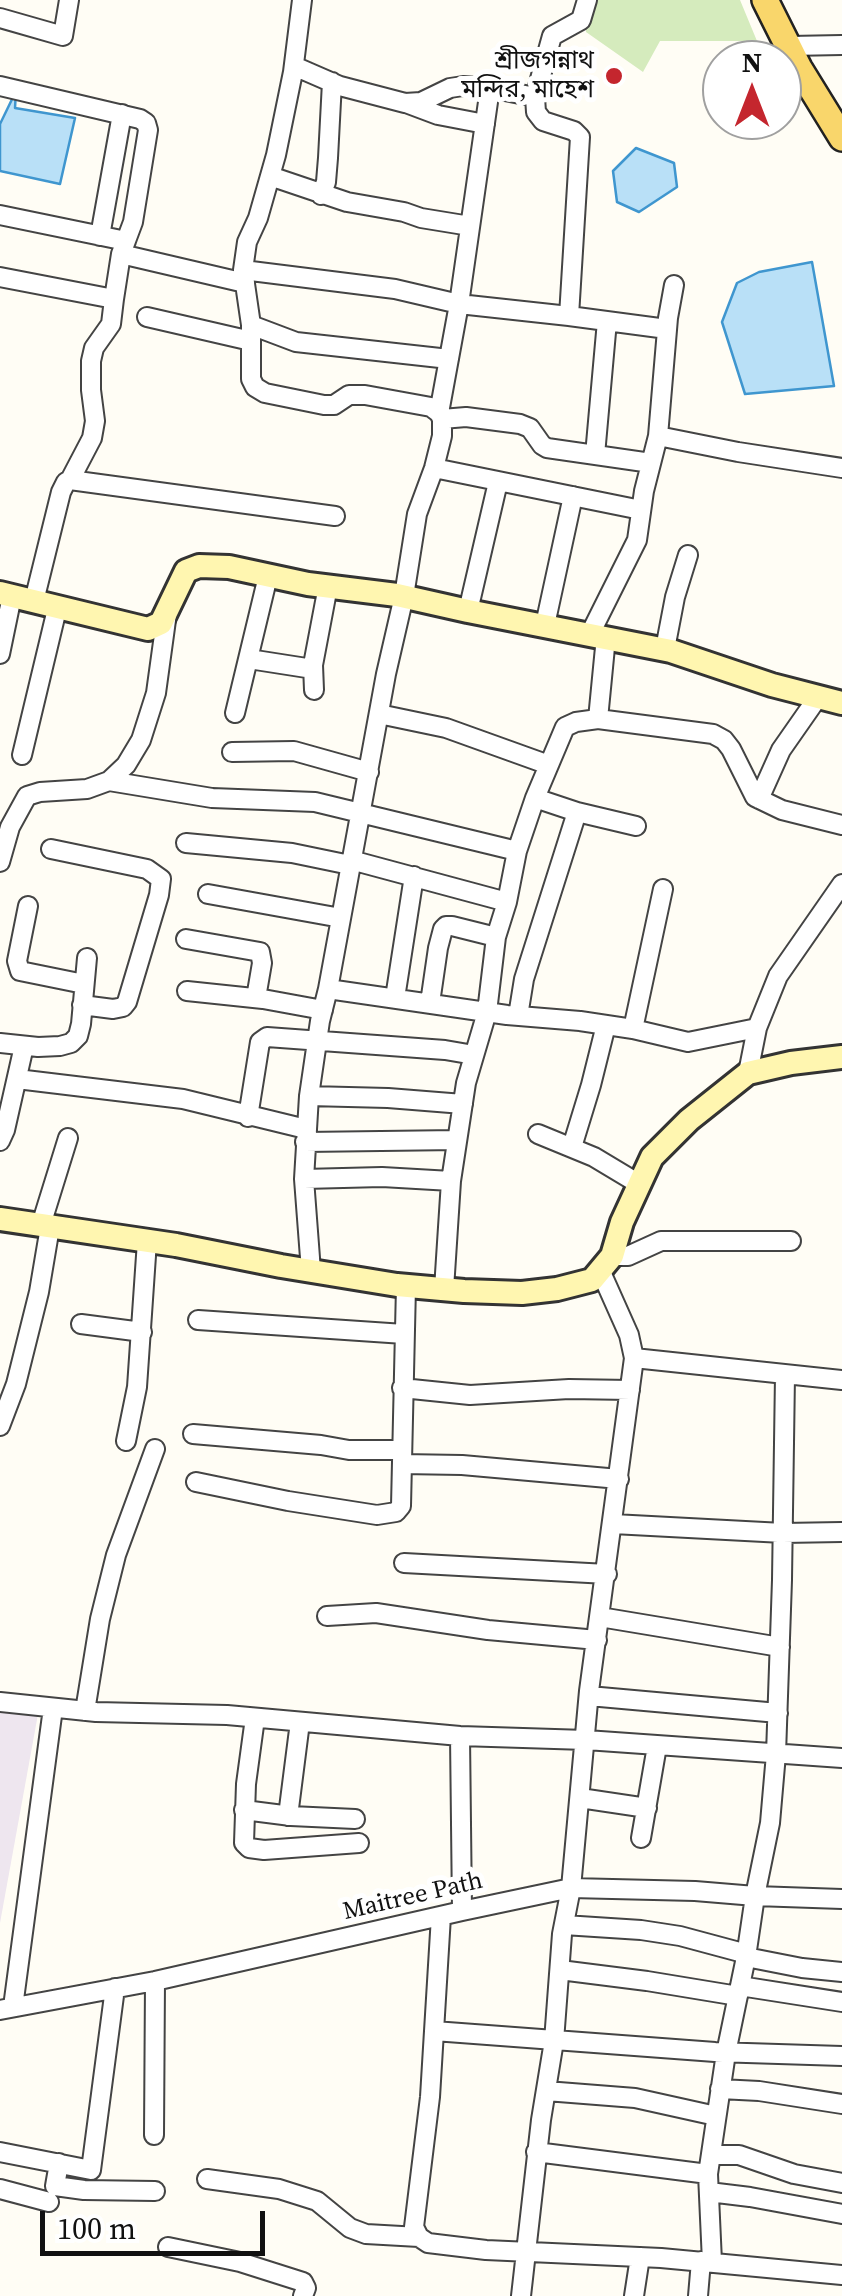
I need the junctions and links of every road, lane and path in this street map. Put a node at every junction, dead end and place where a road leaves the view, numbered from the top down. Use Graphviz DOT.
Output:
graph roads {
  1 [pos="69,0"];
  2 [pos="302,0"];
  3 [pos="586,0"];
  4 [pos="765,0"];
  5 [pos="0,18"];
  6 [pos="787,40"];
  7 [pos="842,45"];
  8 [pos="802,46"];
  9 [pos="294,66"];
  10 [pos="802,73"];
  11 [pos="332,82"];
  12 [pos="0,86"];
  13 [pos="490,88"];
  14 [pos="535,97"];
  15 [pos="405,103"];
  16 [pos="122,114"];
  17 [pos="485,124"];
  18 [pos="842,138"];
  19 [pos="270,176"];
  20 [pos="321,195"];
  21 [pos="0,216"];
  22 [pos="470,226"];
  23 [pos="100,236"];
  24 [pos="124,248"];
  25 [pos="0,276"];
  26 [pos="244,276"];
  27 [pos="674,285"];
  28 [pos="114,299"];
  29 [pos="459,304"];
  30 [pos="569,316"];
  31 [pos="146,317"];
  32 [pos="607,321"];
  33 [pos="667,329"];
  34 [pos="251,333"];
  35 [pos="450,359"];
  36 [pos="441,416"];
  37 [pos="658,436"];
  38 [pos="595,455"];
  39 [pos="651,463"];
  40 [pos="434,468"];
  41 [pos="842,468"];
  42 [pos="70,480"];
  43 [pos="498,482"];
  44 [pos="573,496"];
  45 [pos="641,510"];
  46 [pos="335,516"];
  47 [pos="688,556"];
  48 [pos="268,576"];
  49 [pos="328,586"];
  50 [pos="404,596"];
  51 [pos="16,597"];
  52 [pos="58,608"];
  53 [pos="468,611"];
  54 [pos="167,613"];
  55 [pos="545,625"];
  56 [pos="598,636"];
  57 [pos="665,649"];
  58 [pos="0,654"];
  59 [pos="249,659"];
  60 [pos="313,669"];
  61 [pos="314,690"];
  62 [pos="818,697"];
  63 [pos="842,703"];
  64 [pos="235,713"];
  65 [pos="380,714"];
  66 [pos="598,718"];
  67 [pos="232,752"];
  68 [pos="22,755"];
  69 [pos="549,765"];
  70 [pos="369,772"];
  71 [pos="108,781"];
  72 [pos="535,798"];
  73 [pos="759,799"];
  74 [pos="577,812"];
  75 [pos="361,814"];
  76 [pos="842,825"];
  77 [pos="636,826"];
  78 [pos="186,843"];
  79 [pos="52,850"];
  80 [pos="517,852"];
  81 [pos="1,856"];
  82 [pos="350,862"];
  83 [pos="414,876"];
  84 [pos="841,888"];
  85 [pos="663,890"];
  86 [pos="208,894"];
  87 [pos="507,902"];
  88 [pos="28,906"];
  89 [pos="341,918"];
  90 [pos="496,937"];
  91 [pos="186,939"];
  92 [pos="87,958"];
  93 [pos="84,984"];
  94 [pos="328,990"];
  95 [pos="187,991"];
  96 [pos="256,998"];
  97 [pos="395,998"];
  98 [pos="430,1003"];
  99 [pos="82,1004"];
  100 [pos="323,1010"];
  101 [pos="487,1012"];
  102 [pos="518,1016"];
  103 [pos="606,1025"];
  104 [pos="757,1028"];
  105 [pos="633,1029"];
  106 [pos="318,1040"];
  107 [pos="0,1043"];
  108 [pos="24,1046"];
  109 [pos="474,1055"];
  110 [pos="842,1057"];
  111 [pos="748,1073"];
  112 [pos="17,1079"];
  113 [pos="309,1096"];
  114 [pos="463,1104"];
  115 [pos="248,1116"];
  116 [pos="538,1134"];
  117 [pos="306,1136"];
  118 [pos="68,1138"];
  119 [pos="457,1140"];
  120 [pos="0,1141"];
  121 [pos="572,1147"];
  122 [pos="304,1179"];
  123 [pos="451,1181"];
  124 [pos="639,1184"];
  125 [pos="0,1219"];
  126 [pos="46,1226"];
  127 [pos="147,1241"];
  128 [pos="791,1241"];
  129 [pos="606,1263"];
  130 [pos="312,1271"];
  131 [pos="406,1286"];
  132 [pos="444,1289"];
  133 [pos="198,1320"];
  134 [pos="81,1324"];
  135 [pos="142,1332"];
  136 [pos="404,1334"];
  137 [pos="634,1358"];
  138 [pos="785,1375"];
  139 [pos="842,1380"];
  140 [pos="402,1388"];
  141 [pos="630,1390"];
  142 [pos="0,1426"];
  143 [pos="193,1434"];
  144 [pos="126,1441"];
  145 [pos="155,1449"];
  146 [pos="402,1457"];
  147 [pos="619,1479"];
  148 [pos="196,1482"];
  149 [pos="613,1524"];
  150 [pos="842,1532"];
  151 [pos="783,1534"];
  152 [pos="404,1563"];
  153 [pos="607,1574"];
  154 [pos="327,1616"];
  155 [pos="600,1618"];
  156 [pos="597,1640"];
  157 [pos="780,1647"];
  158 [pos="589,1696"];
  159 [pos="0,1702"];
  160 [pos="54,1708"];
  161 [pos="85,1711"];
  162 [pos="778,1713"];
  163 [pos="255,1718"];
  164 [pos="300,1722"];
  165 [pos="460,1736"];
  166 [pos="586,1740"];
  167 [pos="657,1746"];
  168 [pos="776,1754"];
  169 [pos="842,1758"];
  170 [pos="580,1798"];
  171 [pos="648,1808"];
  172 [pos="244,1810"];
  173 [pos="288,1816"];
  174 [pos="355,1818"];
  175 [pos="641,1838"];
  176 [pos="359,1843"];
  177 [pos="571,1888"];
  178 [pos="755,1896"];
  179 [pos="842,1899"];
  180 [pos="462,1910"];
  181 [pos="441,1916"];
  182 [pos="564,1924"];
  183 [pos="747,1955"];
  184 [pos="560,1970"];
  185 [pos="842,1972"];
  186 [pos="154,1981"];
  187 [pos="116,1988"];
  188 [pos="739,1991"];
  189 [pos="842,2002"];
  190 [pos="7,2008"];
  191 [pos="434,2031"];
  192 [pos="554,2041"];
  193 [pos="726,2053"];
  194 [pos="842,2056"];
  195 [pos="720,2089"];
  196 [pos="546,2091"];
  197 [pos="842,2104"];
  198 [pos="716,2116"];
  199 [pos="154,2134"];
  200 [pos="0,2152"];
  201 [pos="536,2152"];
  202 [pos="60,2164"];
  203 [pos="709,2174"];
  204 [pos="207,2178"];
  205 [pos="842,2182"];
  206 [pos="0,2189"];
  207 [pos="155,2191"];
  208 [pos="49,2202"];
  209 [pos="842,2214"];
  210 [pos="418,2237"];
  211 [pos="168,2247"];
  212 [pos="525,2251"];
  213 [pos="640,2257"];
  214 [pos="706,2262"];
  215 [pos="842,2276"];
  216 [pos="304,2296"];
  217 [pos="521,2296"];
  218 [pos="634,2296"];
  219 [pos="698,2296"];
  1 -- 5 [label="street"];
  2 -- 9 [label="street"];
  3 -- 14 [label="street"];
  4 -- 6 [label="main road"];
  7 -- 8 [label="street"];
  9 -- 11 [label="street"];
  9 -- 19 [label="street"];
  10 -- 18 [label="main road"];
  11 -- 15 [label="street"];
  11 -- 20 [label="street"];
  12 -- 16 [label="street"];
  13 -- 14 [label="street"];
  13 -- 15 [label="street"];
  13 -- 17 [label="street"];
  14 -- 30 [label="street"];
  15 -- 17 [label="street"];
  16 -- 23 [label="street"];
  16 -- 24 [label="street"];
  17 -- 22 [label="street"];
  19 -- 20 [label="street"];
  19 -- 26 [label="street"];
  20 -- 22 [label="street"];
  21 -- 23 [label="street"];
  22 -- 29 [label="street"];
  23 -- 24 [label="street"];
  24 -- 26 [label="street"];
  24 -- 28 [label="street"];
  25 -- 28 [label="street"];
  26 -- 29 [label="street"];
  26 -- 34 [label="street"];
  27 -- 33 [label="street"];
  28 -- 42 [label="street"];
  29 -- 30 [label="street"];
  29 -- 35 [label="street"];
  30 -- 32 [label="street"];
  31 -- 34 [label="street"];
  32 -- 33 [label="street"];
  32 -- 38 [label="street"];
  33 -- 37 [label="street"];
  34 -- 35 [label="street"];
  34 -- 36 [label="street"];
  35 -- 36 [label="street"];
  36 -- 38 [label="street"];
  36 -- 40 [label="street"];
  37 -- 39 [label="street"];
  37 -- 41 [label="street"];
  38 -- 39 [label="street"];
  39 -- 45 [label="street"];
  40 -- 43 [label="street"];
  40 -- 50 [label="street"];
  42 -- 46 [label="street"];
  42 -- 51 [label="street"];
  43 -- 44 [label="street"];
  43 -- 53 [label="street"];
  44 -- 45 [label="street"];
  44 -- 55 [label="street"];
  45 -- 56 [label="street"];
  47 -- 57 [label="street"];
  48 -- 49 [label="street"];
  48 -- 54 [label="street"];
  48 -- 59 [label="street"];
  49 -- 50 [label="street"];
  49 -- 60 [label="street"];
  50 -- 53 [label="street"];
  50 -- 65 [label="street"];
  51 -- 52 [label="street"];
  51 -- 58 [label="street"];
  52 -- 54 [label="street"];
  52 -- 68 [label="street"];
  53 -- 55 [label="street"];
  54 -- 71 [label="street"];
  55 -- 56 [label="street"];
  56 -- 57 [label="street"];
  56 -- 66 [label="street"];
  57 -- 62 [label="street"];
  59 -- 60 [label="street"];
  59 -- 64 [label="street"];
  60 -- 61 [label="street"];
  62 -- 63 [label="street"];
  62 -- 73 [label="street"];
  65 -- 69 [label="street"];
  65 -- 70 [label="street"];
  66 -- 69 [label="street"];
  66 -- 73 [label="street"];
  67 -- 70 [label="street"];
  69 -- 72 [label="street"];
  70 -- 75 [label="street"];
  71 -- 75 [label="street"];
  71 -- 81 [label="street"];
  72 -- 74 [label="street"];
  72 -- 80 [label="street"];
  73 -- 76 [label="street"];
  74 -- 77 [label="street"];
  74 -- 102 [label="street"];
  75 -- 80 [label="street"];
  75 -- 82 [label="street"];
  78 -- 82 [label="street"];
  79 -- 99 [label="street"];
  80 -- 87 [label="street"];
  82 -- 83 [label="street"];
  82 -- 89 [label="street"];
  83 -- 87 [label="street"];
  83 -- 97 [label="street"];
  84 -- 104 [label="street"];
  85 -- 105 [label="street"];
  86 -- 89 [label="street"];
  87 -- 90 [label="street"];
  88 -- 93 [label="street"];
  89 -- 94 [label="street"];
  90 -- 98 [label="street"];
  90 -- 101 [label="street"];
  91 -- 96 [label="street"];
  92 -- 93 [label="street"];
  93 -- 99 [label="street"];
  94 -- 97 [label="street"];
  94 -- 100 [label="street"];
  95 -- 96 [label="street"];
  96 -- 100 [label="street"];
  97 -- 98 [label="street"];
  98 -- 101 [label="street"];
  99 -- 108 [label="street"];
  100 -- 106 [label="street"];
  101 -- 102 [label="street"];
  101 -- 109 [label="street"];
  102 -- 103 [label="street"];
  103 -- 105 [label="street"];
  103 -- 121 [label="street"];
  104 -- 105 [label="street"];
  104 -- 111 [label="street"];
  106 -- 109 [label="street"];
  106 -- 113 [label="street"];
  106 -- 115 [label="street"];
  107 -- 108 [label="street"];
  108 -- 112 [label="street"];
  109 -- 114 [label="street"];
  110 -- 111 [label="street"];
  111 -- 124 [label="street"];
  112 -- 115 [label="street"];
  112 -- 120 [label="street"];
  113 -- 114 [label="street"];
  113 -- 117 [label="street"];
  114 -- 119 [label="street"];
  115 -- 117 [label="street"];
  116 -- 121 [label="street"];
  117 -- 119 [label="street"];
  117 -- 122 [label="street"];
  118 -- 126 [label="street"];
  119 -- 123 [label="street"];
  121 -- 124 [label="street"];
  122 -- 123 [label="street"];
  122 -- 130 [label="street"];
  123 -- 132 [label="street"];
  124 -- 129 [label="street"];
  125 -- 126 [label="street"];
  126 -- 127 [label="street"];
  126 -- 142 [label="street"];
  127 -- 130 [label="street"];
  127 -- 135 [label="street"];
  128 -- 129 [label="street"];
  129 -- 132 [label="street"];
  129 -- 137 [label="street"];
  130 -- 131 [label="street"];
  131 -- 132 [label="street"];
  131 -- 136 [label="street"];
  133 -- 136 [label="street"];
  134 -- 135 [label="street"];
  135 -- 144 [label="street"];
  136 -- 140 [label="street"];
  137 -- 138 [label="street"];
  137 -- 141 [label="street"];
  138 -- 139 [label="street"];
  138 -- 151 [label="street"];
  140 -- 141 [label="street"];
  140 -- 146 [label="street"];
  141 -- 147 [label="street"];
  143 -- 146 [label="street"];
  145 -- 161 [label="street"];
  146 -- 147 [label="street"];
  146 -- 148 [label="street"];
  147 -- 149 [label="street"];
  149 -- 151 [label="street"];
  149 -- 153 [label="street"];
  150 -- 151 [label="street"];
  151 -- 157 [label="street"];
  152 -- 153 [label="street"];
  153 -- 155 [label="street"];
  154 -- 156 [label="street"];
  155 -- 156 [label="street"];
  155 -- 157 [label="street"];
  156 -- 158 [label="street"];
  157 -- 162 [label="street"];
  158 -- 162 [label="street"];
  158 -- 166 [label="street"];
  159 -- 160 [label="street"];
  160 -- 161 [label="street"];
  160 -- 190 [label="street"];
  161 -- 163 [label="street"];
  162 -- 168 [label="street"];
  163 -- 164 [label="street"];
  163 -- 172 [label="street"];
  164 -- 165 [label="street"];
  164 -- 173 [label="street"];
  165 -- 166 [label="street"];
  165 -- 180 [label="street"];
  166 -- 167 [label="street"];
  166 -- 170 [label="street"];
  167 -- 168 [label="street"];
  167 -- 171 [label="street"];
  168 -- 169 [label="street"];
  168 -- 178 [label="street"];
  170 -- 171 [label="street"];
  170 -- 177 [label="street"];
  171 -- 175 [label="street"];
  172 -- 173 [label="street"];
  172 -- 176 [label="street"];
  173 -- 174 [label="street"];
  177 -- 178 [label="street, Maitree Path"];
  177 -- 180 [label="street, Maitree Path"];
  177 -- 182 [label="street"];
  178 -- 179 [label="street, Maitree Path"];
  178 -- 183 [label="street"];
  180 -- 181 [label="street, Maitree Path"];
  181 -- 186 [label="street, Maitree Path"];
  181 -- 191 [label="street"];
  182 -- 183 [label="street"];
  182 -- 184 [label="street"];
  183 -- 185 [label="street"];
  183 -- 188 [label="street"];
  184 -- 188 [label="street"];
  184 -- 192 [label="street"];
  186 -- 187 [label="street, Maitree Path"];
  186 -- 199 [label="street"];
  187 -- 190 [label="street, Maitree Path"];
  187 -- 202 [label="street"];
  188 -- 189 [label="street"];
  188 -- 193 [label="street"];
  191 -- 192 [label="street"];
  191 -- 210 [label="street"];
  192 -- 193 [label="street"];
  192 -- 196 [label="street"];
  193 -- 194 [label="street"];
  193 -- 195 [label="street"];
  195 -- 197 [label="street"];
  195 -- 198 [label="street"];
  196 -- 198 [label="street"];
  196 -- 201 [label="street"];
  198 -- 203 [label="street"];
  200 -- 202 [label="street"];
  201 -- 203 [label="street"];
  201 -- 212 [label="street"];
  202 -- 207 [label="street"];
  203 -- 205 [label="street"];
  203 -- 209 [label="street"];
  203 -- 214 [label="street"];
  204 -- 210 [label="street"];
  206 -- 208 [label="street"];
  210 -- 212 [label="street"];
  211 -- 216 [label="street"];
  212 -- 213 [label="street"];
  212 -- 217 [label="street"];
  213 -- 214 [label="street"];
  213 -- 218 [label="street"];
  214 -- 215 [label="street"];
  214 -- 219 [label="street"];
}
